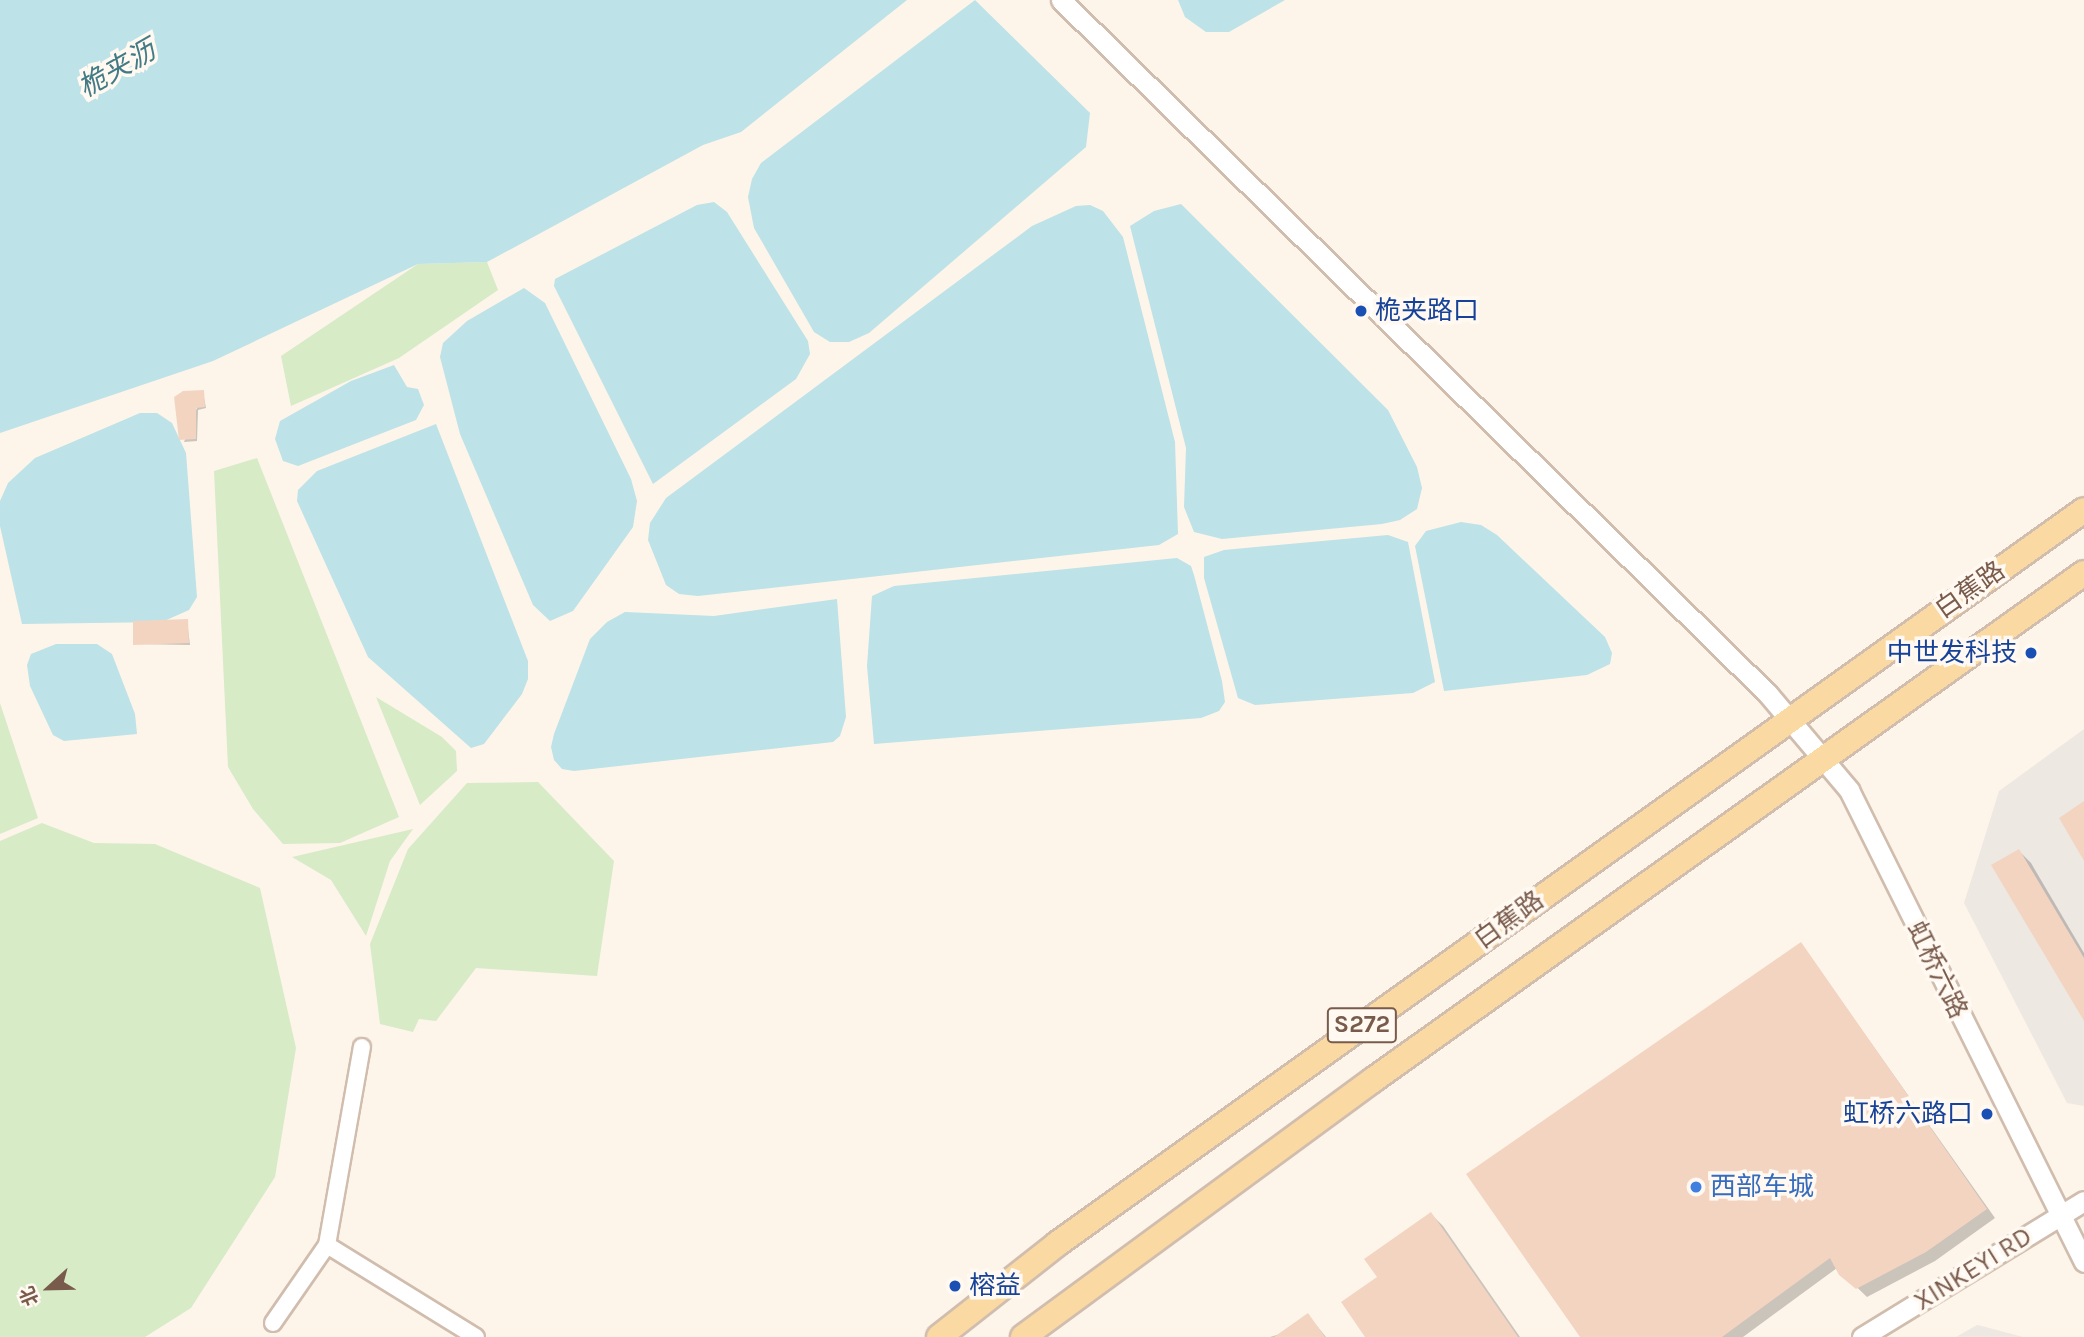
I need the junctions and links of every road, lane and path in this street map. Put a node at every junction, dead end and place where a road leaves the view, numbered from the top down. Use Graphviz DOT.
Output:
graph roads {
  1 [pos="1061,0"];
  2 [pos="2084,510"];
  3 [pos="2084,573"];
  4 [pos="1789,718"];
  5 [pos="1822,758"];
  6 [pos="362,1047"];
  7 [pos="2084,1201"];
  8 [pos="2060,1215"];
  9 [pos="327,1245"];
  10 [pos="2084,1262"];
  11 [pos="273,1322"];
  12 [pos="475,1337"];
  13 [pos="939,1337"];
  14 [pos="1023,1337"];
  15 [pos="1862,1337"];
  1 -- 4 [label="street, 虹桥六路"];
  2 -- 4 [label="main road, 白蕉路 / S272"];
  3 -- 5 [label="main road, 白蕉路 / S272"];
  4 -- 5 [label="street, 虹桥六路"];
  4 -- 13 [label="main road, 白蕉路 / S272"];
  5 -- 8 [label="street, 虹桥六路"];
  5 -- 14 [label="main road, 白蕉路 / S272"];
  6 -- 9 [label="street"];
  7 -- 8 [label="street, XINKEYI RD"];
  8 -- 10 [label="street, 虹桥六路"];
  8 -- 15 [label="street, XINKEYI RD"];
  9 -- 11 [label="street"];
  9 -- 12 [label="street"];
}
